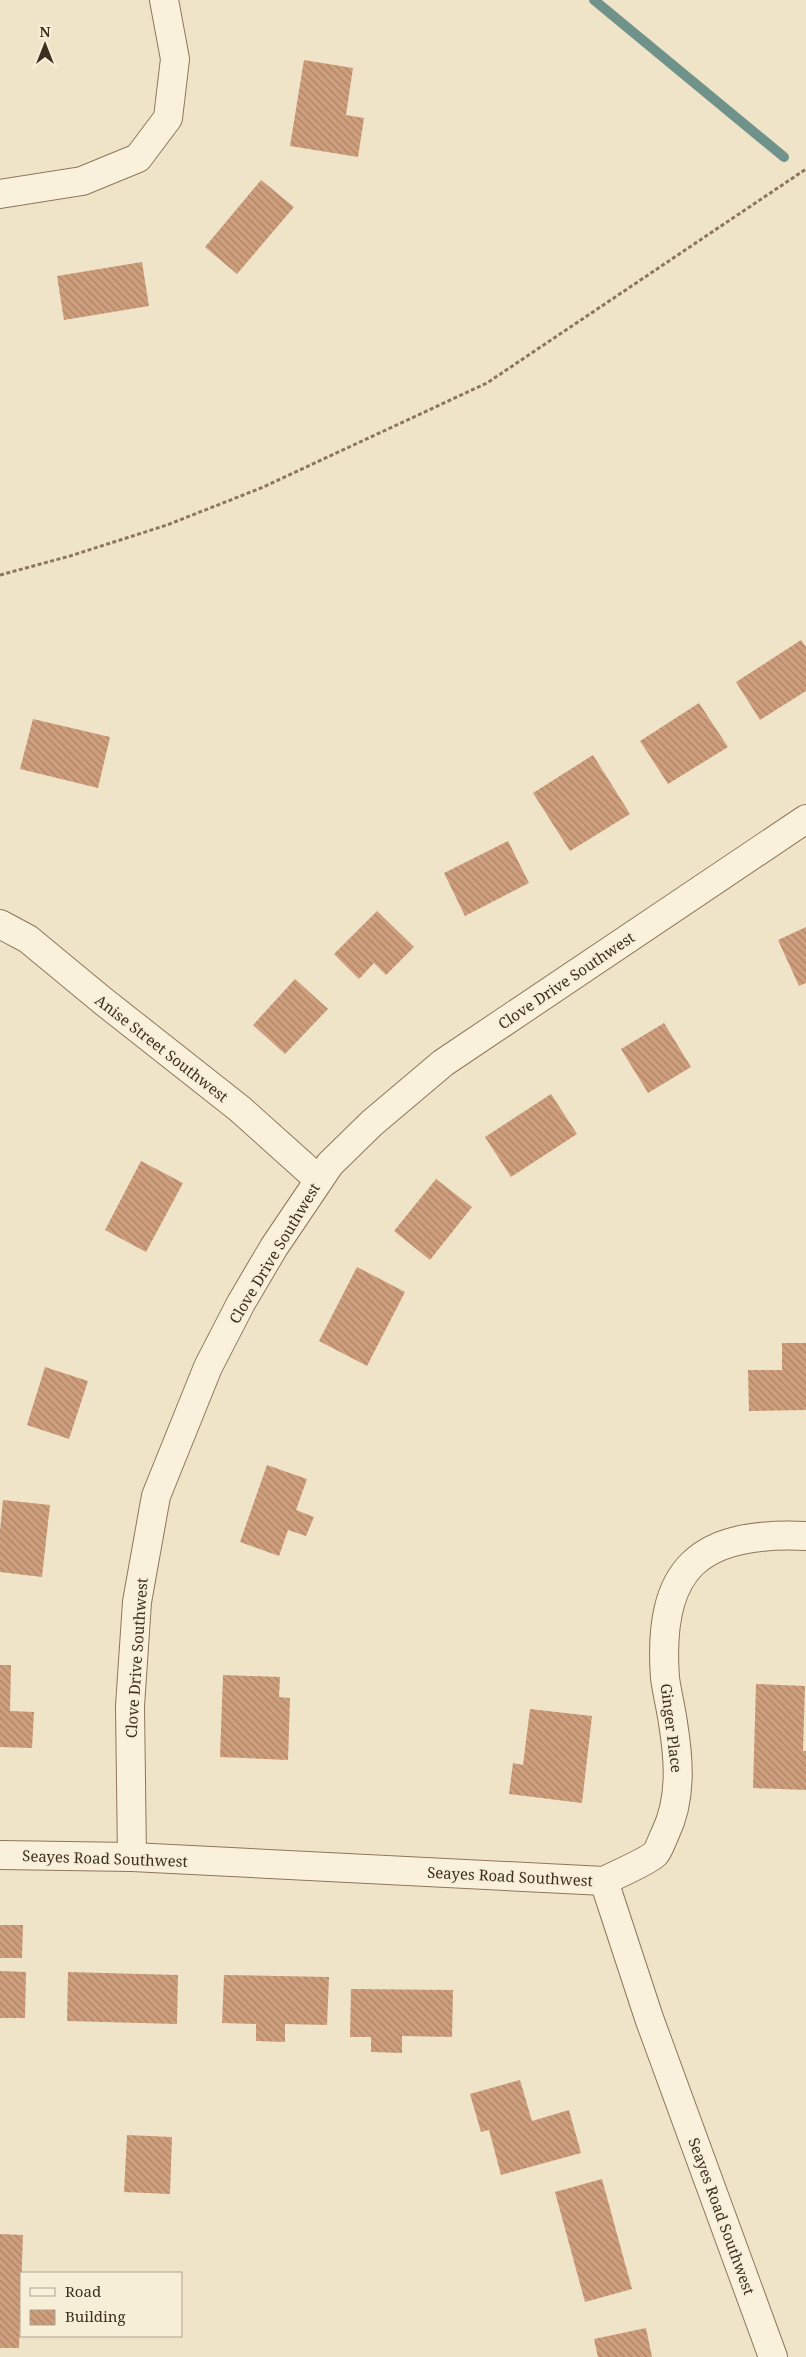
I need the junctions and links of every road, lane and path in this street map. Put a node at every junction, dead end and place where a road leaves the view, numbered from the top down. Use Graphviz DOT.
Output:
graph roads {
  1 [pos="164,0"];
  2 [pos="806,169"];
  3 [pos="0,194"];
  4 [pos="0,574"];
  5 [pos="806,819"];
  6 [pos="0,924"];
  7 [pos="318,1180"];
  8 [pos="806,1536"];
  9 [pos="0,1855"];
  10 [pos="132,1857"];
  11 [pos="604,1881"];
  12 [pos="773,2357"];
  1 -- 3 [label="street"];
  2 -- 4 [label="path"];
  5 -- 7 [label="street, Clove Drive Southwest"];
  6 -- 7 [label="street, Anise Street Southwest"];
  7 -- 10 [label="street, Clove Drive Southwest"];
  8 -- 11 [label="street, Ginger Place"];
  9 -- 10 [label="street, Seayes Road Southwest"];
  10 -- 11 [label="street, Seayes Road Southwest"];
  11 -- 12 [label="street, Seayes Road Southwest"];
}
